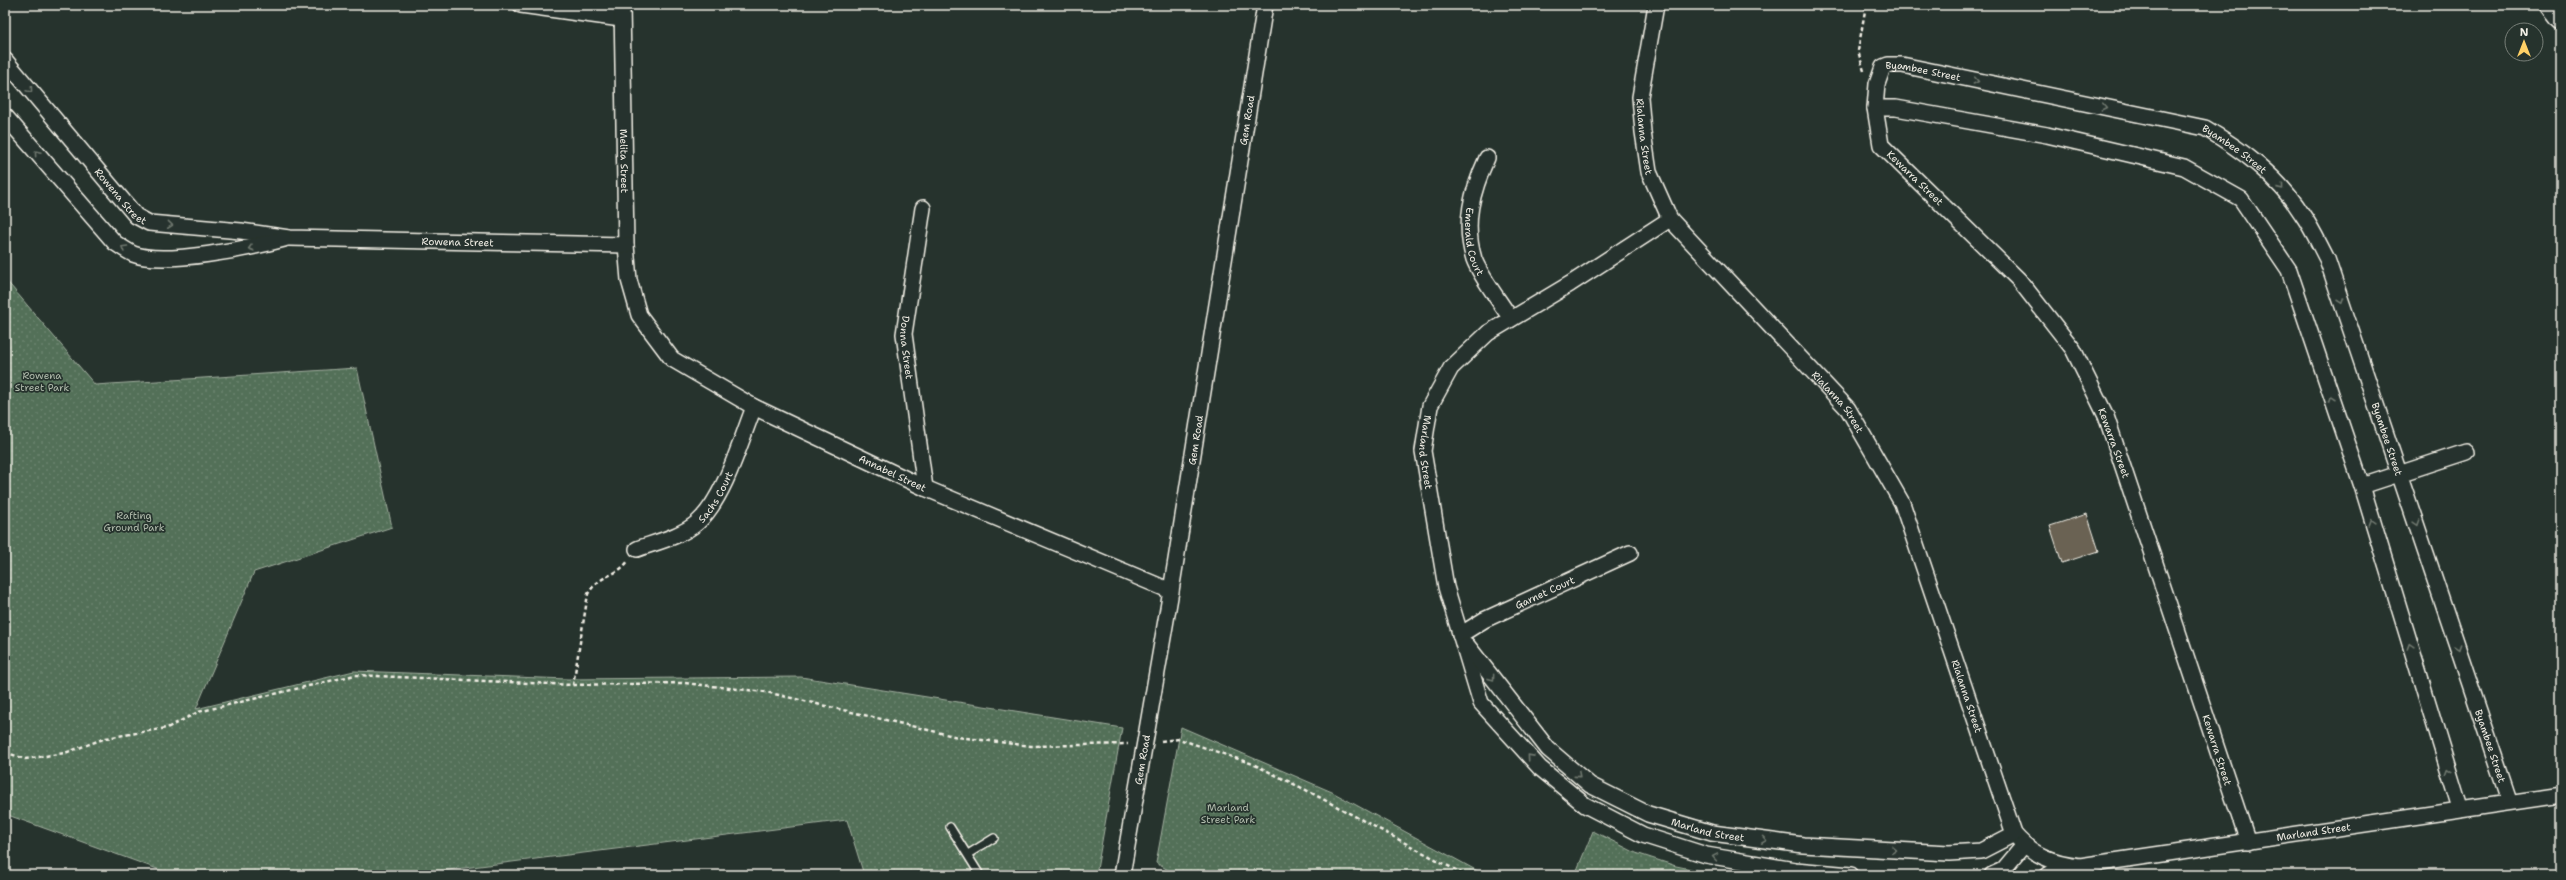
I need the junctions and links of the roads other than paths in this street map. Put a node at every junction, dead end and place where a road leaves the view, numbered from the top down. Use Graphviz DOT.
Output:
graph roads {
  1 [pos="521,5"];
  2 [pos="1265,5"];
  3 [pos="1656,5"];
  4 [pos="2550,5"];
  5 [pos="622,12"];
  6 [pos="2561,19"];
  7 [pos="5,60"];
  8 [pos="1875,108"];
  9 [pos="5,116"];
  10 [pos="1487,158"];
  11 [pos="923,208"];
  12 [pos="1670,219"];
  13 [pos="289,238"];
  14 [pos="626,245"];
  15 [pos="639,315"];
  16 [pos="1511,319"];
  17 [pos="754,407"];
  18 [pos="2466,452"];
  19 [pos="2400,474"];
  20 [pos="2362,486"];
  21 [pos="925,488"];
  22 [pos="637,549"];
  23 [pos="1630,553"];
  24 [pos="1171,591"];
  25 [pos="1460,635"];
  26 [pos="2561,794"];
  27 [pos="2510,800"];
  28 [pos="2460,808"];
  29 [pos="950,827"];
  30 [pos="994,838"];
  31 [pos="2019,840"];
  32 [pos="2248,842"];
  33 [pos="968,854"];
  34 [pos="2066,865"];
  35 [pos="980,875"];
  36 [pos="1122,875"];
  37 [pos="1851,875"];
  38 [pos="1992,875"];
  39 [pos="2048,875"];
  1 -- 5 [label="street"];
  2 -- 24 [label="street, Gem Road"];
  3 -- 12 [label="street, Rialanna Street"];
  4 -- 6 [label="street"];
  5 -- 14 [label="street, Melita Street"];
  7 -- 13 [label="street, Rowena Street, one-way"];
  8 -- 19 [label="street, Byambee Street, one-way"];
  20 -- 8 [label="street, one-way"];
  8 -- 32 [label="street, Kewarra Street"];
  13 -- 9 [label="street, Rowena Street, one-way"];
  10 -- 16 [label="street, Emerald Court"];
  11 -- 21 [label="street, Donna Street"];
  12 -- 16 [label="street, Marland Street"];
  12 -- 31 [label="street, Rialanna Street"];
  13 -- 14 [label="street, Rowena Street"];
  14 -- 15 [label="street, Melita Street"];
  15 -- 17 [label="street, Annabel Street"];
  16 -- 25 [label="street, Marland Street"];
  17 -- 21 [label="street, Annabel Street"];
  17 -- 22 [label="street, Sachs Court"];
  18 -- 19 [label="street"];
  19 -- 20 [label="street"];
  19 -- 27 [label="street, Byambee Street, one-way"];
  28 -- 20 [label="street, one-way"];
  21 -- 24 [label="street, Annabel Street"];
  23 -- 25 [label="street, Garnet Court"];
  24 -- 36 [label="street, Gem Road"];
  25 -- 31 [label="street, Marland Street, one-way"];
  37 -- 25 [label="street, Marland Street, one-way"];
  26 -- 27 [label="street, Marland Street"];
  27 -- 28 [label="street, Marland Street"];
  28 -- 32 [label="street, Marland Street"];
  29 -- 33 [label="lane"];
  30 -- 33 [label="lane"];
  31 -- 34 [label="street, Marland Street"];
  31 -- 38 [label="street"];
  32 -- 34 [label="street, Marland Street"];
  33 -- 35 [label="lane"];
  34 -- 39 [label="street, Marland Street"];
}
